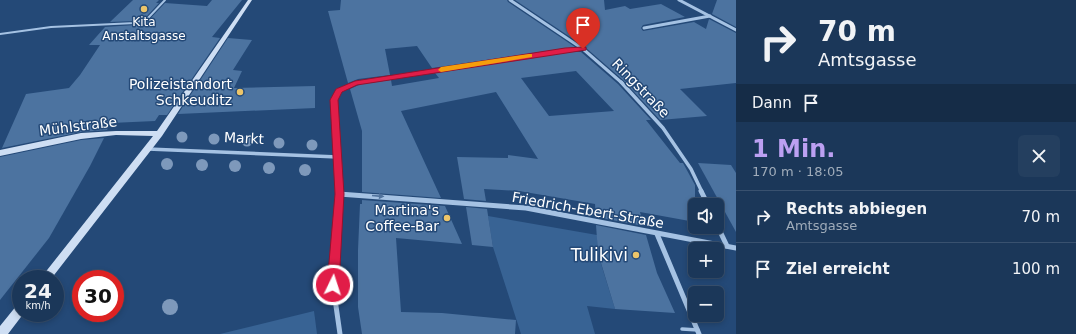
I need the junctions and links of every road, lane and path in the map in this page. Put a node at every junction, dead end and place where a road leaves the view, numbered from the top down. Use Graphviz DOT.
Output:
graph roads {
  1 [pos="164,0"];
  2 [pos="250,0"];
  3 [pos="510,0"];
  4 [pos="679,0"];
  5 [pos="710,16"];
  6 [pos="644,28"];
  7 [pos="736,30"];
  8 [pos="0,34"];
  9 [pos="583,49"];
  10 [pos="338,90"];
  11 [pos="160,134"];
  12 [pos="148,148"];
  13 [pos="0,153"];
  14 [pos="338,157"];
  15 [pos="339,194"];
  16 [pos="705,198"];
  17 [pos="657,234"];
  18 [pos="722,234"];
  19 [pos="727,246"];
  20 [pos="736,248"];
  21 [pos="52,270"];
  22 [pos="12,320"];
  23 [pos="682,329"];
  24 [pos="698,332"];
  25 [pos="1,334"];
  26 [pos="340,334"];
  1 -- 8 [label="lane"];
  2 -- 11 [label="street"];
  3 -- 9 [label="street, Ringstraße"];
  4 -- 5 [label="street"];
  5 -- 6 [label="street"];
  5 -- 7 [label="street"];
  9 -- 10 [label="lane"];
  9 -- 16 [label="street, Ringstraße"];
  10 -- 14 [label="street"];
  11 -- 12 [label="street"];
  11 -- 13 [label="street, Mühlstraße"];
  12 -- 14 [label="street, Markt"];
  12 -- 21 [label="street"];
  14 -- 15 [label="street"];
  15 -- 17 [label="street, Friedrich-Ebert-Straße, one-way"];
  15 -- 26 [label="street"];
  17 -- 19 [label="street, Friedrich-Ebert-Straße"];
  17 -- 24 [label="street"];
  18 -- 19 [label="street"];
  19 -- 20 [label="street, Friedrich-Ebert-Straße"];
  22 -- 25 [label="street"];
  23 -- 24 [label="lane"];
}
